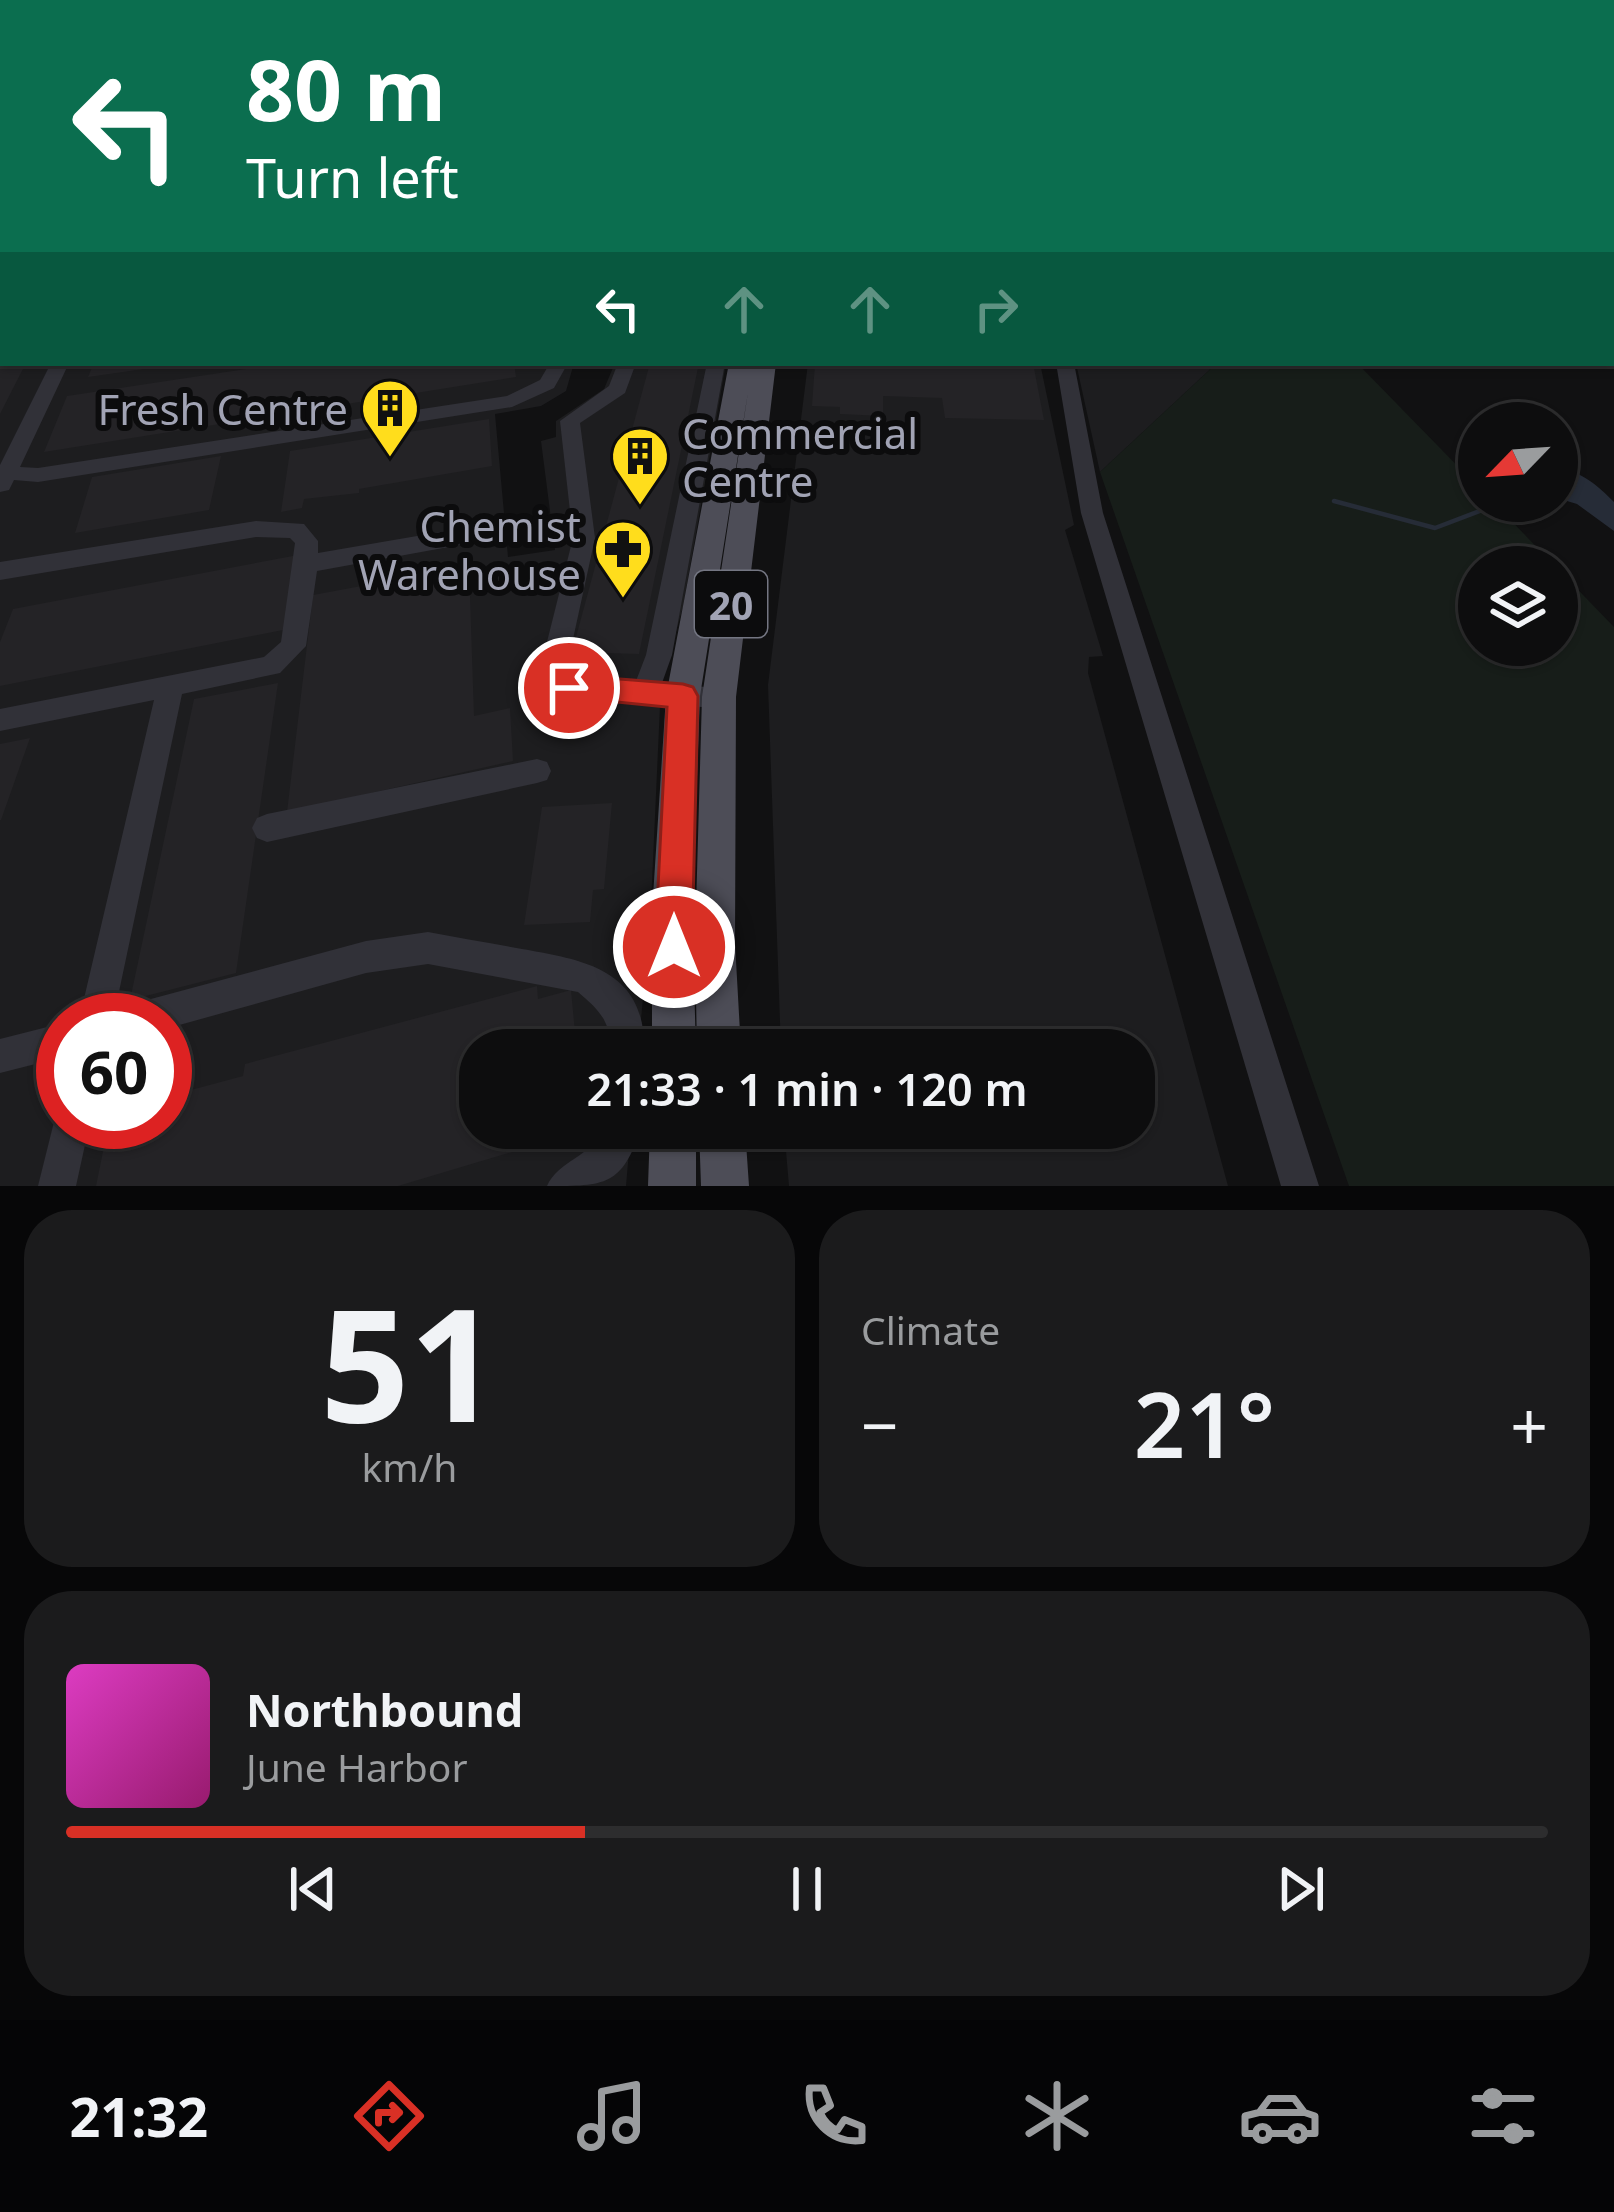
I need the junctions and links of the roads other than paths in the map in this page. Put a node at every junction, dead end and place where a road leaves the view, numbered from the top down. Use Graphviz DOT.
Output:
graph roads {
  1 [pos="59,366"];
  2 [pos="557,366"];
  3 [pos="626,366"];
  4 [pos="715,366"];
  5 [pos="741,366"];
  6 [pos="763,366"];
  7 [pos="1066,366"];
  8 [pos="3,478"];
  9 [pos="487,532"];
  10 [pos="305,564"];
  11 [pos="0,571"];
  12 [pos="171,685"];
  13 [pos="645,693"];
  14 [pos="701,696"];
  15 [pos="0,720"];
  16 [pos="538,771"];
  17 [pos="267,828"];
  18 [pos="102,993"];
  19 [pos="192,1005"];
  20 [pos="628,1029"];
  21 [pos="674,1029"];
  22 [pos="718,1029"];
  23 [pos="36,1047"];
  24 [pos="0,1056"];
  25 [pos="67,1149"];
  26 [pos="617,1149"];
  27 [pos="673,1149"];
  28 [pos="723,1149"];
  29 [pos="58,1186"];
  30 [pos="566,1186"];
  31 [pos="672,1186"];
  32 [pos="725,1186"];
  33 [pos="1300,1186"];
  1 -- 8 [label="street"];
  2 -- 8 [label="street"];
  3 -- 13 [label="street"];
  4 -- 13 [label="street"];
  5 -- 14 [label="main road, 20"];
  6 -- 14 [label="main road, 20"];
  7 -- 33 [label="street"];
  9 -- 10 [label="street"];
  10 -- 11 [label="street"];
  10 -- 12 [label="street"];
  12 -- 15 [label="street"];
  12 -- 18 [label="street"];
  13 -- 14 [label="street"];
  14 -- 21 [label="main road, 20"];
  14 -- 22 [label="main road, 20"];
  16 -- 17 [label="street"];
  19 -- 20 [label="street"];
  23 -- 24 [label="street"];
  25 -- 29 [label="street"];
  26 -- 30 [label="street"];
  27 -- 31 [label="main road"];
  28 -- 32 [label="main road"];
}
